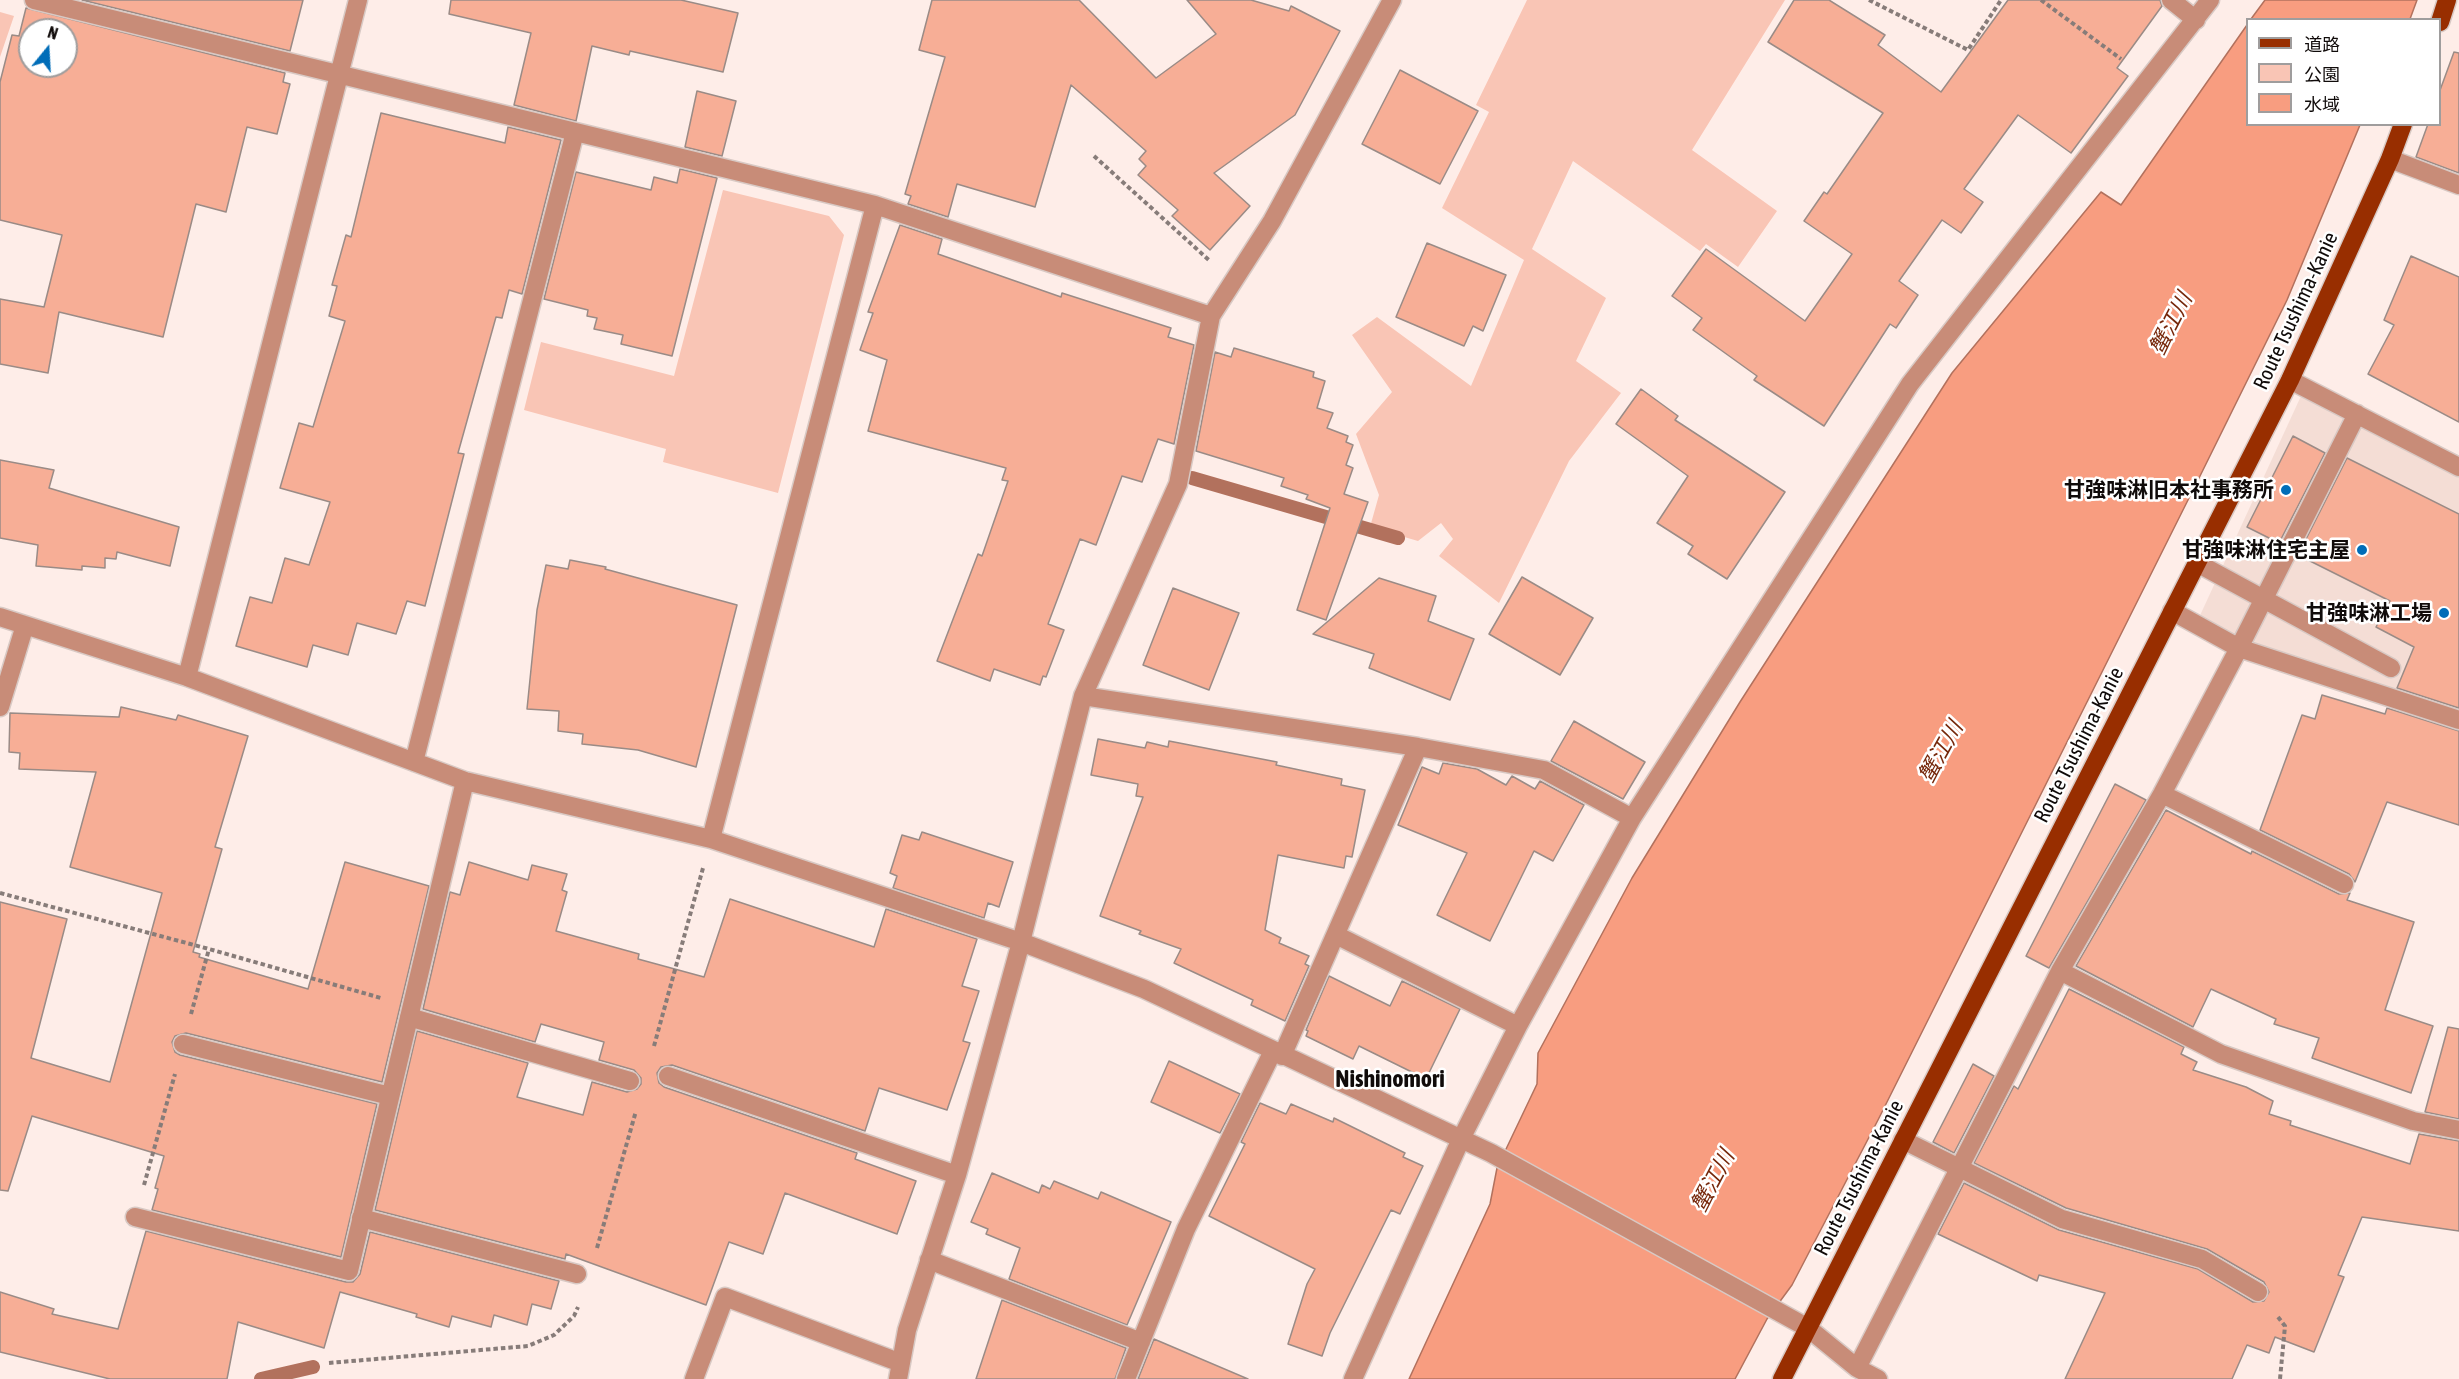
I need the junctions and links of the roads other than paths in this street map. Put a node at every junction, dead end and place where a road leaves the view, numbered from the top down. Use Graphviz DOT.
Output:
graph roads {
  1 [pos="34,0"];
  2 [pos="358,0"];
  3 [pos="1392,0"];
  4 [pos="2171,0"];
  5 [pos="2210,0"];
  6 [pos="2447,0"];
  7 [pos="2440,18"];
  8 [pos="2196,20"];
  9 [pos="340,75"];
  10 [pos="2402,126"];
  11 [pos="575,132"];
  12 [pos="2390,159"];
  13 [pos="2459,184"];
  14 [pos="875,205"];
  15 [pos="1211,316"];
  16 [pos="2290,380"];
  17 [pos="2357,414"];
  18 [pos="2459,467"];
  19 [pos="2197,563"];
  20 [pos="2263,599"];
  21 [pos="2172,611"];
  22 [pos="0,617"];
  23 [pos="25,625"];
  24 [pos="2239,648"];
  25 [pos="2391,668"];
  26 [pos="187,677"];
  27 [pos="1083,696"];
  28 [pos="0,707"];
  29 [pos="2459,720"];
  30 [pos="1418,747"];
  31 [pos="414,762"];
  32 [pos="465,781"];
  33 [pos="2162,794"];
  34 [pos="1632,818"];
  35 [pos="711,839"];
  36 [pos="2344,884"];
  37 [pos="1336,935"];
  38 [pos="1021,942"];
  39 [pos="2060,971"];
  40 [pos="410,1012"];
  41 [pos="1518,1026"];
  42 [pos="183,1044"];
  43 [pos="1277,1053"];
  44 [pos="668,1076"];
  45 [pos="630,1082"];
  46 [pos="390,1096"];
  47 [pos="2459,1130"];
  48 [pos="1461,1139"];
  49 [pos="1904,1140"];
  50 [pos="1959,1168"];
  51 [pos="957,1174"];
  52 [pos="135,1217"];
  53 [pos="361,1218"];
  54 [pos="929,1260"];
  55 [pos="577,1274"];
  56 [pos="2258,1292"];
  57 [pos="1802,1324"];
  58 [pos="1141,1342"];
  59 [pos="1857,1368"];
  60 [pos="900,1371"];
  61 [pos="694,1379"];
  62 [pos="1126,1379"];
  63 [pos="1353,1379"];
  64 [pos="1782,1379"];
  65 [pos="1878,1379"];
  1 -- 9 [label="street"];
  2 -- 9 [label="street"];
  3 -- 15 [label="street"];
  4 -- 8 [label="street"];
  5 -- 8 [label="street"];
  6 -- 7 [label="main road"];
  8 -- 34 [label="street"];
  9 -- 11 [label="street"];
  9 -- 26 [label="street"];
  10 -- 12 [label="main road, Route Tsushima-Kanie"];
  11 -- 14 [label="street"];
  11 -- 31 [label="street"];
  12 -- 13 [label="street"];
  12 -- 16 [label="main road, Route Tsushima-Kanie"];
  14 -- 15 [label="street"];
  14 -- 35 [label="street"];
  15 -- 27 [label="street"];
  16 -- 17 [label="street"];
  16 -- 19 [label="main road, Route Tsushima-Kanie"];
  17 -- 18 [label="street"];
  17 -- 20 [label="street"];
  19 -- 20 [label="street"];
  19 -- 21 [label="main road, Route Tsushima-Kanie"];
  20 -- 24 [label="street"];
  20 -- 25 [label="street"];
  21 -- 24 [label="street"];
  21 -- 49 [label="main road, Route Tsushima-Kanie"];
  22 -- 23 [label="street"];
  23 -- 26 [label="street"];
  23 -- 28 [label="street"];
  24 -- 29 [label="street"];
  24 -- 33 [label="street"];
  26 -- 31 [label="street"];
  27 -- 30 [label="street"];
  27 -- 38 [label="street"];
  30 -- 34 [label="street"];
  30 -- 37 [label="street"];
  31 -- 32 [label="street"];
  32 -- 35 [label="street"];
  32 -- 40 [label="street"];
  33 -- 36 [label="street"];
  33 -- 39 [label="street"];
  34 -- 41 [label="street"];
  35 -- 38 [label="street"];
  37 -- 41 [label="street"];
  37 -- 43 [label="street"];
  38 -- 43 [label="street"];
  38 -- 51 [label="street"];
  39 -- 47 [label="street"];
  39 -- 50 [label="street"];
  40 -- 45 [label="street"];
  40 -- 46 [label="street"];
  41 -- 48 [label="street"];
  42 -- 46 [label="street"];
  43 -- 48 [label="street"];
  43 -- 58 [label="street"];
  44 -- 51 [label="street"];
  46 -- 53 [label="street"];
  48 -- 57 [label="street"];
  48 -- 63 [label="street"];
  49 -- 50 [label="street"];
  49 -- 57 [label="main road, Route Tsushima-Kanie"];
  50 -- 56 [label="street"];
  50 -- 59 [label="street"];
  51 -- 54 [label="street"];
  52 -- 53 [label="street"];
  53 -- 55 [label="street"];
  54 -- 58 [label="street"];
  54 -- 60 [label="street"];
  57 -- 59 [label="street"];
  57 -- 64 [label="main road, Route Tsushima-Kanie"];
  58 -- 62 [label="street"];
  59 -- 65 [label="street"];
  60 -- 61 [label="street"];
}
